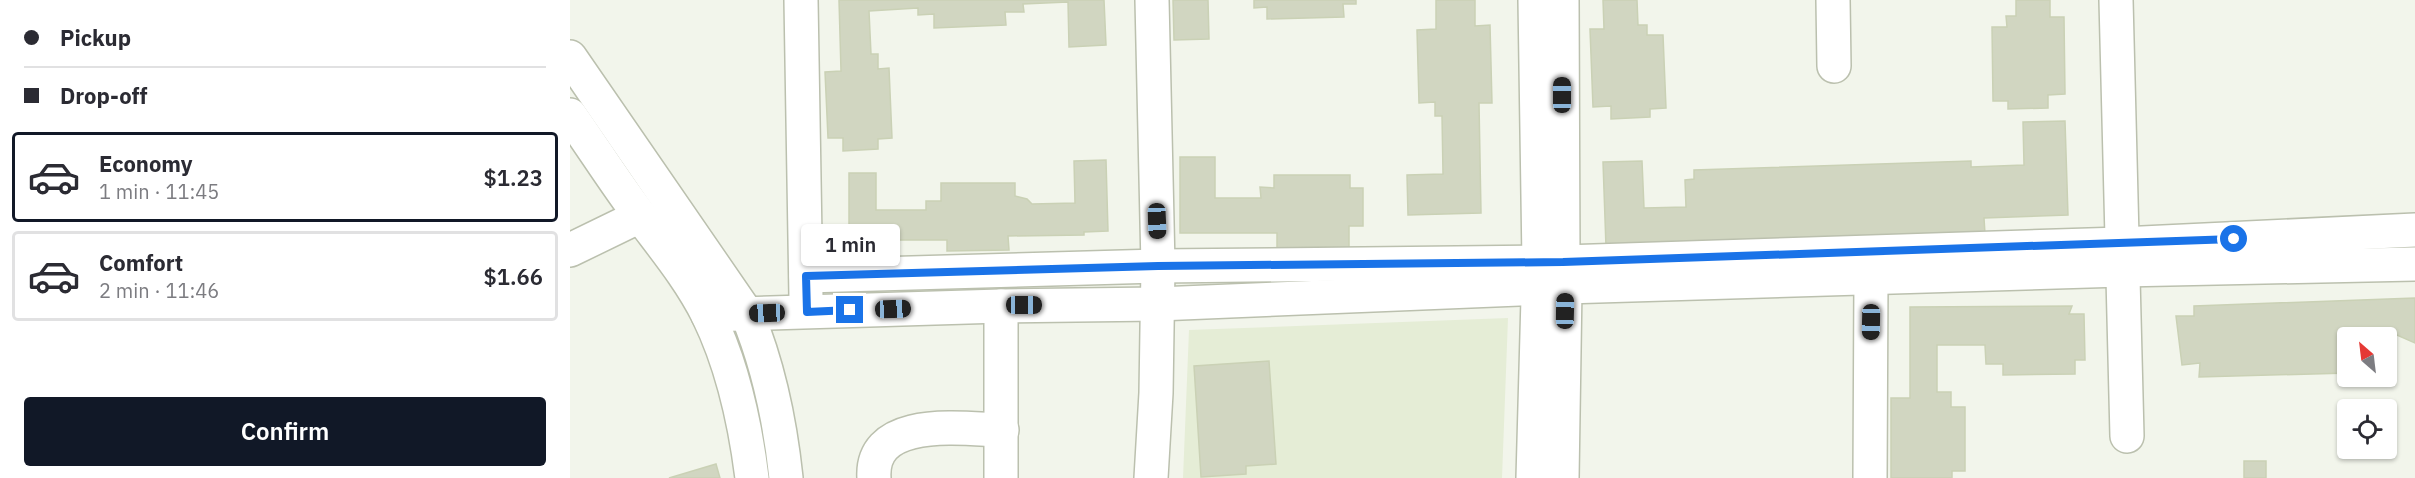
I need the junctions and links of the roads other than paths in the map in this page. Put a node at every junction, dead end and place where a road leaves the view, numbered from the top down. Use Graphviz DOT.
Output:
graph roads {
  1 [pos="801,0"];
  2 [pos="1152,0"];
  3 [pos="1535,0"];
  4 [pos="1562,0"];
  5 [pos="1833,0"];
  6 [pos="2116,0"];
  7 [pos="570,57"];
  8 [pos="1834,66"];
  9 [pos="570,115"];
  10 [pos="640,216"];
  11 [pos="2415,230"];
  12 [pos="570,250"];
  13 [pos="2122,257"];
  14 [pos="2415,264"];
  15 [pos="1158,266"];
  16 [pos="1551,275"];
  17 [pos="806,276"];
  18 [pos="1871,278"];
  19 [pos="1158,304"];
  20 [pos="1001,306"];
  21 [pos="807,312"];
  22 [pos="747,314"];
  23 [pos="708,315"];
  24 [pos="1002,430"];
  25 [pos="2127,436"];
  26 [pos="752,478"];
  27 [pos="786,478"];
  28 [pos="874,478"];
  29 [pos="1001,478"];
  30 [pos="1151,478"];
  31 [pos="1533,478"];
  32 [pos="1562,478"];
  33 [pos="1870,478"];
  1 -- 17 [label="street"];
  2 -- 15 [label="street"];
  3 -- 16 [label="street"];
  4 -- 16 [label="street"];
  5 -- 8 [label="street"];
  6 -- 13 [label="street"];
  7 -- 22 [label="street"];
  9 -- 10 [label="street"];
  10 -- 12 [label="street"];
  10 -- 23 [label="street"];
  11 -- 13 [label="street"];
  13 -- 14 [label="street"];
  13 -- 16 [label="street"];
  13 -- 18 [label="street"];
  13 -- 25 [label="street"];
  15 -- 16 [label="street"];
  15 -- 17 [label="street"];
  15 -- 19 [label="street"];
  16 -- 18 [label="street"];
  16 -- 19 [label="street"];
  16 -- 31 [label="street"];
  16 -- 32 [label="street"];
  17 -- 21 [label="street"];
  18 -- 33 [label="street"];
  19 -- 20 [label="street"];
  19 -- 30 [label="street"];
  20 -- 21 [label="street"];
  20 -- 24 [label="street"];
  21 -- 22 [label="street"];
  22 -- 23 [label="street"];
  22 -- 27 [label="street"];
  23 -- 26 [label="street"];
  24 -- 28 [label="street"];
  24 -- 29 [label="street"];
}
